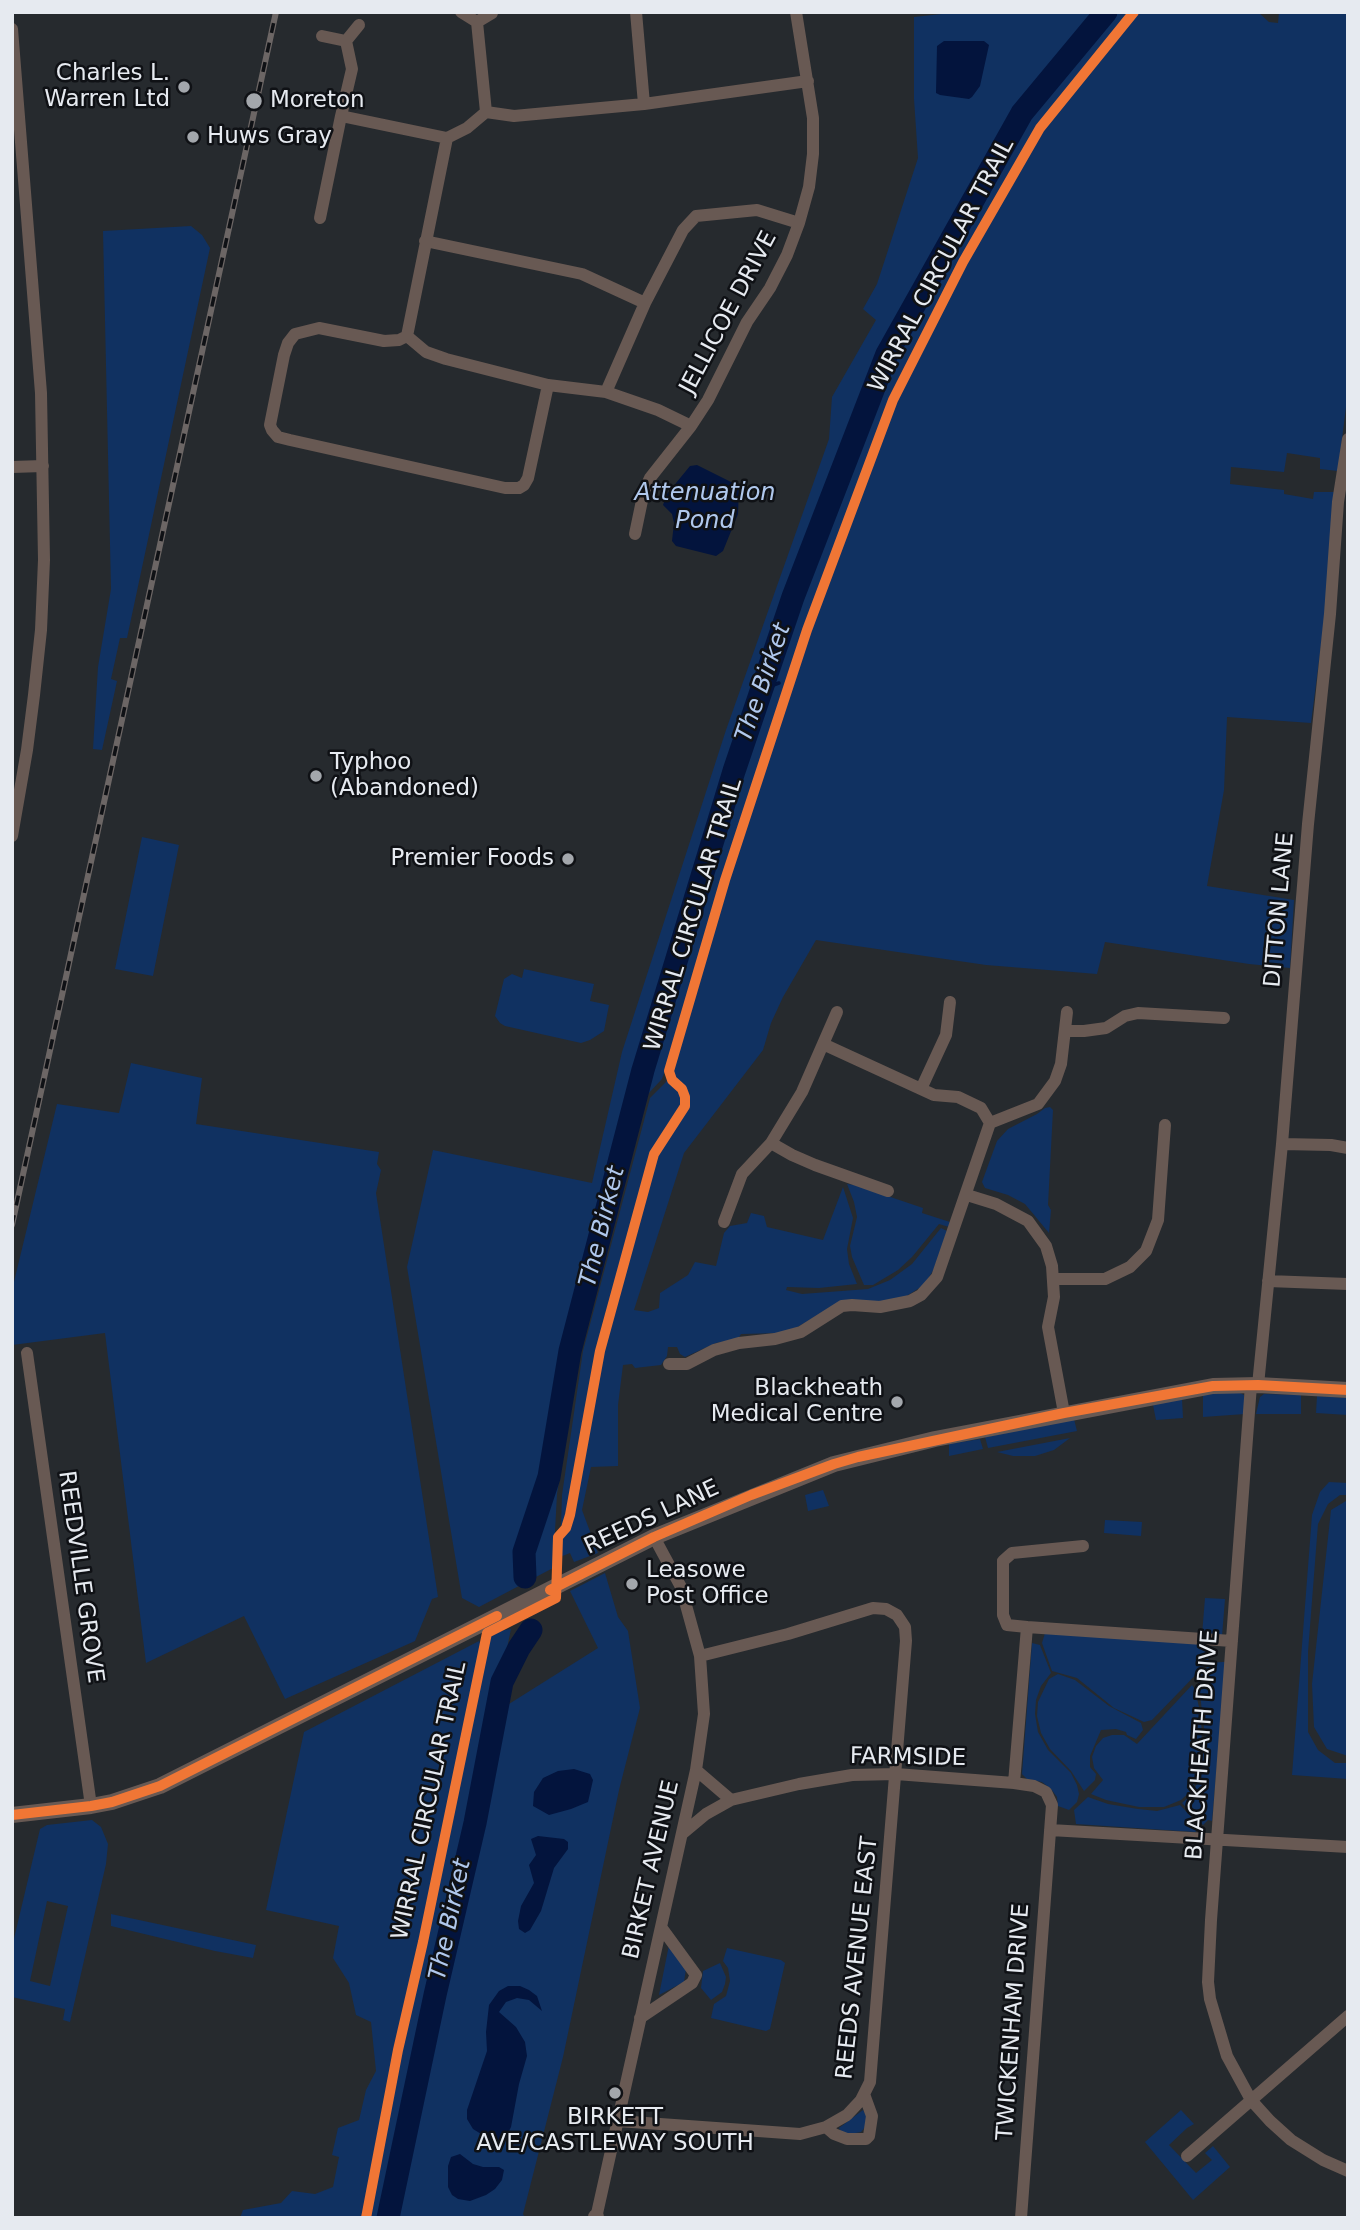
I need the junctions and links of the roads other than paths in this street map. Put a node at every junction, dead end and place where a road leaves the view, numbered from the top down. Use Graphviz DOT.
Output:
graph roads {
  1 [pos="461,12"];
  2 [pos="636,12"];
  3 [pos="796,12"];
  4 [pos="492,13"];
  5 [pos="477,22"];
  6 [pos="359,25"];
  7 [pos="12,29"];
  8 [pos="322,36"];
  9 [pos="346,41"];
  10 [pos="13,60"];
  11 [pos="808,81"];
  12 [pos="644,104"];
  13 [pos="486,111"];
  14 [pos="341,116"];
  15 [pos="447,138"];
  16 [pos="320,218"];
  17 [pos="799,223"];
  18 [pos="425,241"];
  19 [pos="645,303"];
  20 [pos="407,336"];
  21 [pos="548,384"];
  22 [pos="606,392"];
  23 [pos="691,426"];
  24 [pos="1348,439"];
  25 [pos="43,466"];
  26 [pos="12,467"];
  27 [pos="635,534"];
  28 [pos="12,835"];
  29 [pos="950,1002"];
  30 [pos="837,1012"];
  31 [pos="1067,1012"];
  32 [pos="1224,1018"];
  33 [pos="1066,1031"];
  34 [pos="823,1044"];
  35 [pos="921,1089"];
  36 [pos="990,1123"];
  37 [pos="1165,1125"];
  38 [pos="771,1143"];
  39 [pos="1282,1144"];
  40 [pos="1348,1148"];
  41 [pos="888,1191"];
  42 [pos="967,1195"];
  43 [pos="724,1222"];
  44 [pos="1053,1279"];
  45 [pos="1268,1281"];
  46 [pos="1348,1284"];
  47 [pos="27,1353"];
  48 [pos="669,1364"];
  49 [pos="1254,1385"];
  50 [pos="1348,1390"];
  51 [pos="1064,1413"];
  52 [pos="654,1537"];
  53 [pos="1083,1546"];
  54 [pos="1027,1627"];
  55 [pos="1232,1641"];
  56 [pos="700,1656"];
  57 [pos="696,1770"];
  58 [pos="896,1774"];
  59 [pos="1014,1783"];
  60 [pos="731,1800"];
  61 [pos="91,1806"];
  62 [pos="12,1815"];
  63 [pos="1050,1830"];
  64 [pos="682,1834"];
  65 [pos="1217,1839"];
  66 [pos="1348,1847"];
  67 [pos="661,1927"];
  68 [pos="1348,2016"];
  69 [pos="640,2018"];
  70 [pos="864,2094"];
  71 [pos="1251,2100"];
  72 [pos="618,2121"];
  73 [pos="826,2127"];
  74 [pos="1187,2156"];
  75 [pos="1348,2171"];
  76 [pos="596,2218"];
  77 [pos="1021,2218"];
  1 -- 5 [label="street"];
  2 -- 12 [label="street"];
  3 -- 11 [label="street, JELLICOE DRIVE"];
  4 -- 5 [label="street"];
  5 -- 13 [label="street"];
  6 -- 9 [label="street"];
  7 -- 10 [label="street"];
  8 -- 9 [label="street"];
  9 -- 14 [label="street"];
  10 -- 25 [label="street"];
  11 -- 12 [label="street"];
  11 -- 17 [label="street, JELLICOE DRIVE"];
  12 -- 13 [label="street"];
  13 -- 15 [label="street"];
  14 -- 15 [label="street"];
  14 -- 16 [label="street"];
  15 -- 18 [label="street"];
  17 -- 19 [label="street"];
  17 -- 23 [label="street, JELLICOE DRIVE"];
  18 -- 19 [label="street"];
  18 -- 20 [label="street"];
  19 -- 22 [label="street"];
  20 -- 21 [label="street"];
  20 -- 21 [label="street"];
  21 -- 22 [label="street"];
  22 -- 23 [label="street"];
  23 -- 27 [label="street, JELLICOE DRIVE"];
  24 -- 39 [label="street, DITTON LANE"];
  25 -- 26 [label="street"];
  25 -- 28 [label="street"];
  29 -- 35 [label="street"];
  30 -- 34 [label="street"];
  31 -- 33 [label="street"];
  32 -- 33 [label="street"];
  33 -- 36 [label="street"];
  34 -- 35 [label="street"];
  34 -- 38 [label="street"];
  35 -- 36 [label="street"];
  36 -- 42 [label="street"];
  37 -- 44 [label="street"];
  38 -- 41 [label="street"];
  38 -- 43 [label="street"];
  39 -- 40 [label="street"];
  39 -- 45 [label="street, DITTON LANE"];
  42 -- 44 [label="street"];
  42 -- 48 [label="street"];
  44 -- 51 [label="street"];
  45 -- 46 [label="street"];
  45 -- 49 [label="street, DITTON LANE"];
  47 -- 61 [label="street, REEDVILLE GROVE"];
  49 -- 50 [label="street, REEDS LANE"];
  49 -- 51 [label="street, REEDS LANE"];
  49 -- 55 [label="street, BLACKHEATH DRIVE"];
  51 -- 52 [label="street, REEDS LANE"];
  52 -- 56 [label="street, BIRKET AVENUE"];
  52 -- 61 [label="street, REEDS LANE"];
  53 -- 54 [label="street"];
  54 -- 55 [label="street"];
  54 -- 59 [label="street"];
  55 -- 65 [label="street, BLACKHEATH DRIVE"];
  56 -- 57 [label="street, BIRKET AVENUE"];
  56 -- 58 [label="street, REEDS AVENUE EAST"];
  57 -- 60 [label="street"];
  57 -- 64 [label="street, BIRKET AVENUE"];
  58 -- 59 [label="street, FARMSIDE"];
  58 -- 60 [label="street, FARMSIDE"];
  58 -- 70 [label="street, REEDS AVENUE EAST"];
  59 -- 63 [label="street, FARMSIDE"];
  60 -- 64 [label="street, FARMSIDE"];
  61 -- 62 [label="street, REEDS LANE"];
  63 -- 65 [label="street"];
  63 -- 77 [label="street, TWICKENHAM DRIVE"];
  64 -- 67 [label="street, BIRKET AVENUE"];
  65 -- 66 [label="street"];
  65 -- 71 [label="street, BLACKHEATH DRIVE"];
  67 -- 69 [label="street, BIRKET AVENUE"];
  67 -- 69 [label="street"];
  68 -- 71 [label="street"];
  69 -- 72 [label="street, BIRKET AVENUE"];
  70 -- 73 [label="street, REEDS AVENUE EAST"];
  70 -- 73 [label="street"];
  71 -- 74 [label="street"];
  71 -- 75 [label="street, BLACKHEATH DRIVE"];
  72 -- 73 [label="street, REEDS AVENUE EAST"];
  72 -- 76 [label="street, BIRKET AVENUE"];
}
